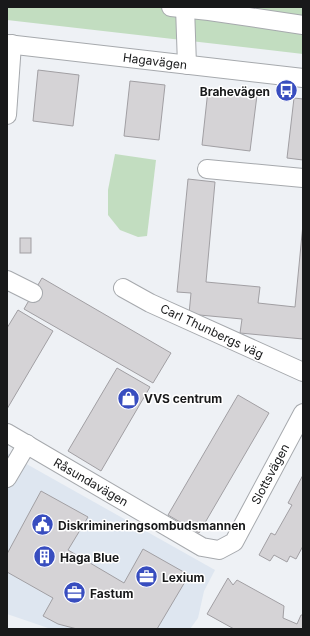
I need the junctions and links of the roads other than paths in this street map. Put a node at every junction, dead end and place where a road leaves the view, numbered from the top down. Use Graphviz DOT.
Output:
graph roads {
  1 [pos="180,7"];
  2 [pos="303,25"];
  3 [pos="10,44"];
  4 [pos="187,65"];
  5 [pos="303,78"];
  6 [pos="7,115"];
  7 [pos="207,169"];
  8 [pos="303,178"];
  9 [pos="7,280"];
  10 [pos="123,288"];
  11 [pos="34,293"];
  12 [pos="303,372"];
  13 [pos="303,413"];
  14 [pos="7,433"];
  15 [pos="27,444"];
  16 [pos="7,478"];
  17 [pos="219,550"];
  1 -- 2 [label="street"];
  1 -- 4 [label="street"];
  3 -- 4 [label="street, Hagavägen"];
  3 -- 6 [label="street"];
  4 -- 5 [label="street, Hagavägen"];
  7 -- 8 [label="street"];
  9 -- 11 [label="street"];
  10 -- 12 [label="street, Carl Thunbergs väg"];
  13 -- 17 [label="street, Slottsvägen"];
  14 -- 15 [label="street, Råsundavägen"];
  15 -- 16 [label="street"];
  15 -- 17 [label="street, Råsundavägen"];
}
